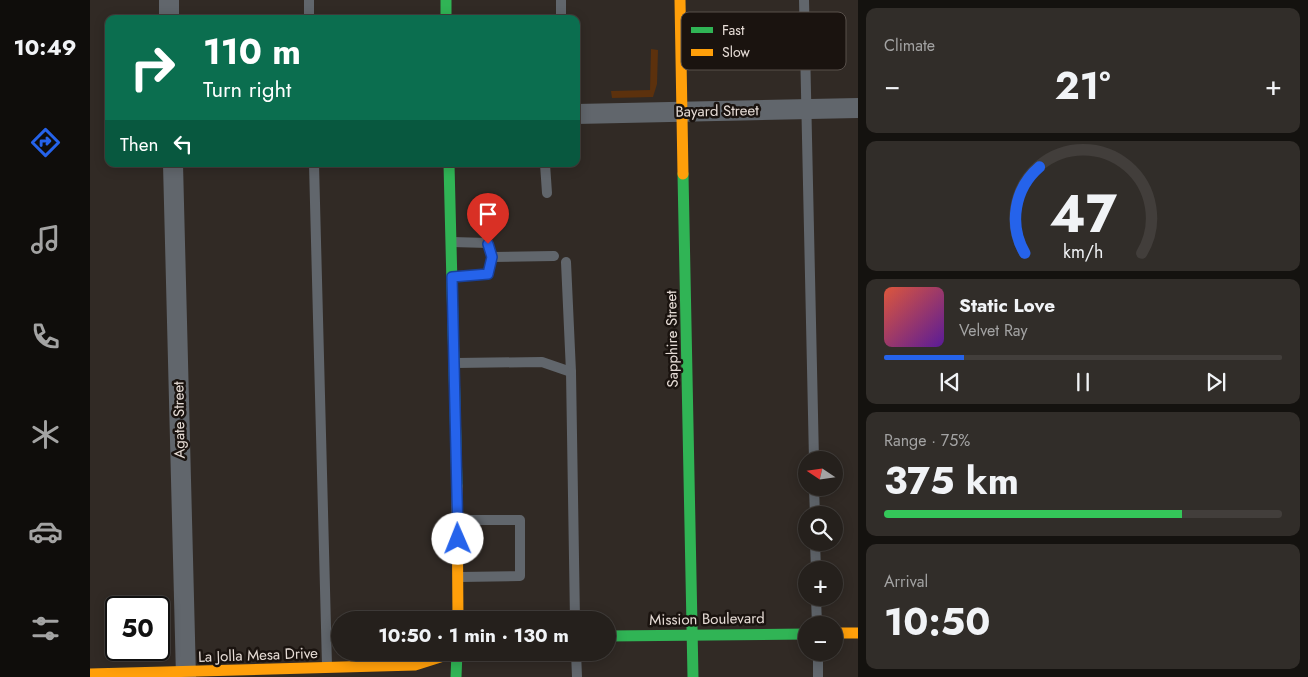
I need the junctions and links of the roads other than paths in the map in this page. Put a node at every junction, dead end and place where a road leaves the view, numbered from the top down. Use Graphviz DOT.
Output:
graph roads {
  1 [pos="168,0"];
  2 [pos="309,0"];
  3 [pos="446,0"];
  4 [pos="561,0"];
  5 [pos="680,0"];
  6 [pos="169,15"];
  7 [pos="310,15"];
  8 [pos="446,15"];
  9 [pos="561,15"];
  10 [pos="681,37"];
  11 [pos="682,70"];
  12 [pos="805,70"];
  13 [pos="806,108"];
  14 [pos="858,108"];
  15 [pos="683,112"];
  16 [pos="580,114"];
  17 [pos="173,167"];
  18 [pos="314,167"];
  19 [pos="449,167"];
  20 [pos="545,167"];
  21 [pos="547,193"];
  22 [pos="451,242"];
  23 [pos="554,256"];
  24 [pos="492,257"];
  25 [pos="566,262"];
  26 [pos="452,277"];
  27 [pos="455,363"];
  28 [pos="571,372"];
  29 [pos="814,451"];
  30 [pos="458,520"];
  31 [pos="459,577"];
  32 [pos="458,611"];
  33 [pos="575,611"];
  34 [pos="843,633"];
  35 [pos="858,633"];
  36 [pos="692,634"];
  37 [pos="798,634"];
  38 [pos="616,636"];
  39 [pos="428,661"];
  40 [pos="456,661"];
  41 [pos="576,661"];
  42 [pos="818,661"];
  43 [pos="327,672"];
  44 [pos="90,674"];
  45 [pos="186,675"];
  46 [pos="456,677"];
  47 [pos="576,677"];
  48 [pos="693,677"];
  49 [pos="818,677"];
  1 -- 6 [label="street"];
  2 -- 7 [label="lane"];
  3 -- 8 [label="street"];
  4 -- 9 [label="lane"];
  5 -- 10 [label="street, Sapphire Street"];
  11 -- 15 [label="street, Sapphire Street"];
  12 -- 13 [label="lane"];
  13 -- 14 [label="street, Bayard Street"];
  13 -- 15 [label="street, Bayard Street"];
  13 -- 29 [label="lane"];
  15 -- 16 [label="street, Bayard Street"];
  15 -- 36 [label="street, Sapphire Street"];
  17 -- 45 [label="street, Agate Street"];
  18 -- 43 [label="lane"];
  19 -- 22 [label="street"];
  20 -- 21 [label="lane"];
  22 -- 24 [label="lane"];
  22 -- 26 [label="street"];
  23 -- 24 [label="lane"];
  24 -- 26 [label="lane"];
  25 -- 28 [label="lane"];
  26 -- 27 [label="street"];
  27 -- 28 [label="lane"];
  27 -- 30 [label="street"];
  28 -- 33 [label="lane"];
  30 -- 31 [label="street"];
  30 -- 31 [label="lane"];
  31 -- 32 [label="street"];
  34 -- 35 [label="street"];
  36 -- 37 [label="street, Mission Boulevard"];
  36 -- 38 [label="street, Mission Boulevard"];
  36 -- 48 [label="street, Sapphire Street"];
  39 -- 43 [label="street, La Jolla Mesa Drive"];
  40 -- 46 [label="street"];
  41 -- 47 [label="lane"];
  42 -- 49 [label="lane"];
  43 -- 45 [label="street, La Jolla Mesa Drive"];
  44 -- 45 [label="street, La Jolla Mesa Drive"];
}
